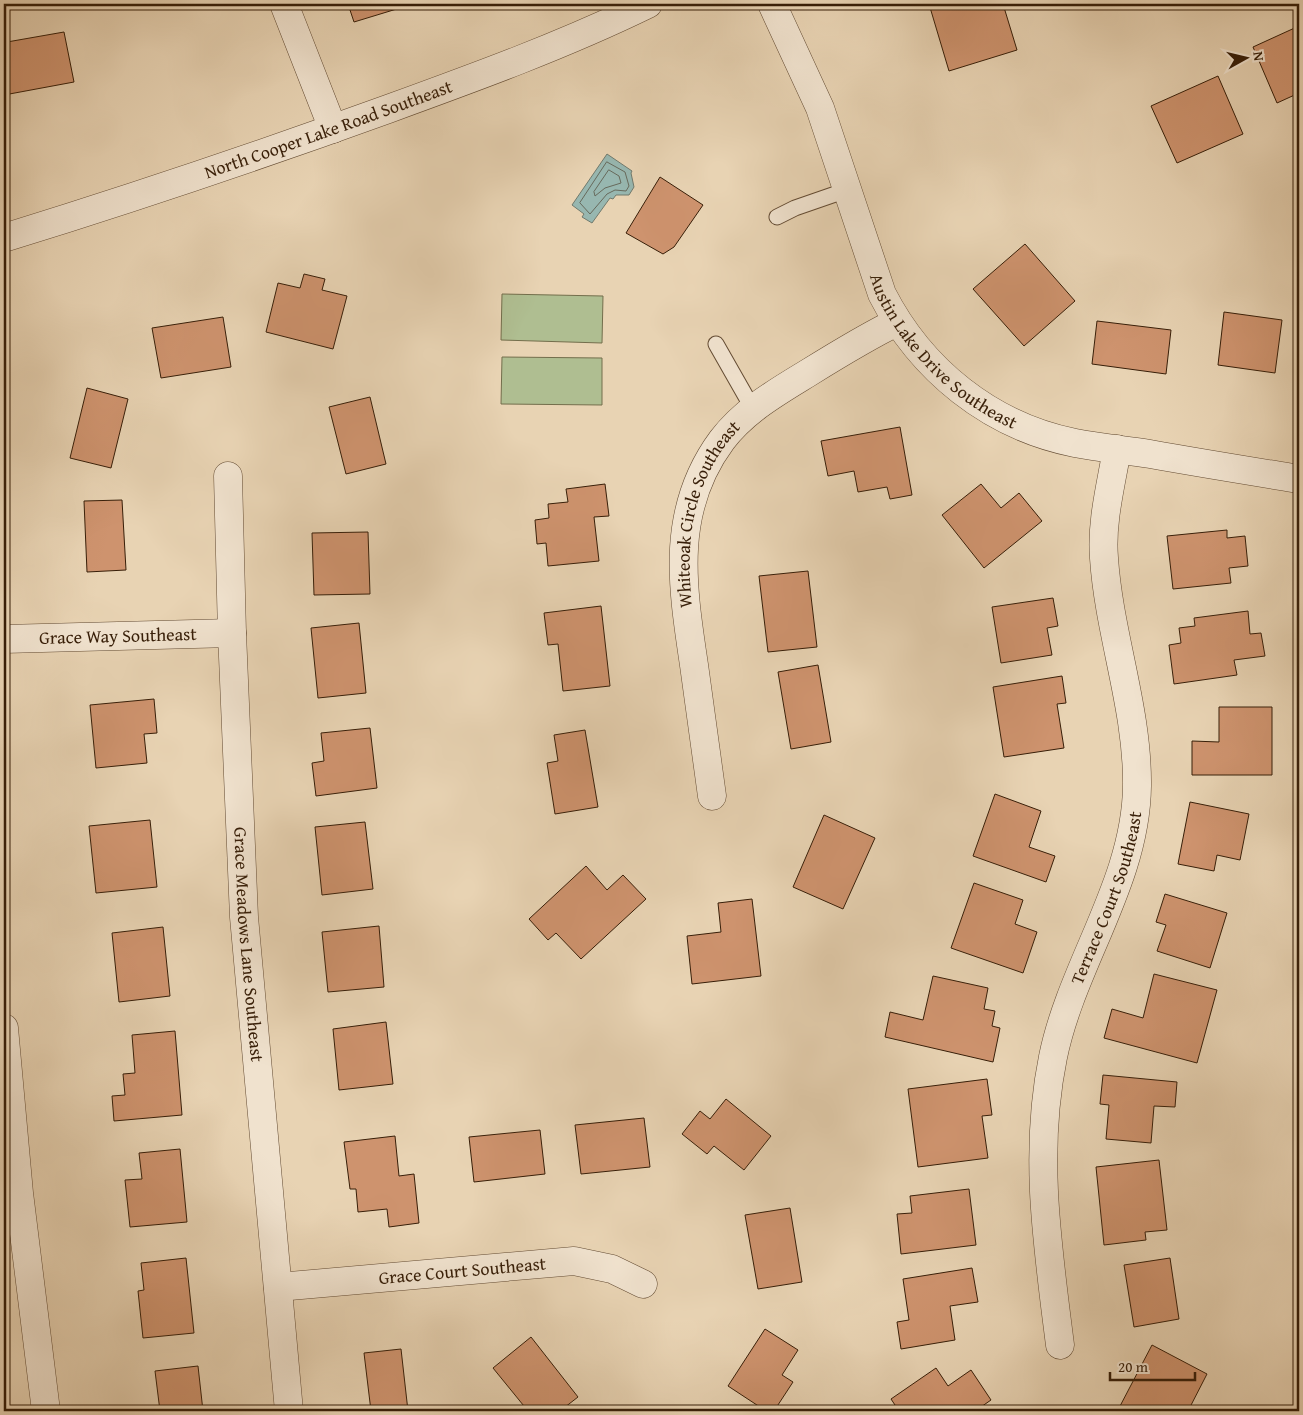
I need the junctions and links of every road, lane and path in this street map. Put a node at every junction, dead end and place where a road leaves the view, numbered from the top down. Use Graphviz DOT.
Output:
graph roads {
  1 [pos="284,4"];
  2 [pos="648,4"];
  3 [pos="772,4"];
  4 [pos="333,129"];
  5 [pos="847,190"];
  6 [pos="777,217"];
  7 [pos="4,238"];
  8 [pos="896,322"];
  9 [pos="716,344"];
  10 [pos="753,409"];
  11 [pos="1117,449"];
  12 [pos="228,476"];
  13 [pos="1299,479"];
  14 [pos="232,633"];
  15 [pos="4,639"];
  16 [pos="712,796"];
  17 [pos="4,1028"];
  18 [pos="643,1284"];
  19 [pos="278,1287"];
  20 [pos="1060,1345"];
  21 [pos="46,1411"];
  22 [pos="289,1411"];
  1 -- 4 [label="street"];
  2 -- 4 [label="street, North Cooper Lake Road Southeast"];
  3 -- 5 [label="street, Austin Lake Drive Southeast"];
  4 -- 7 [label="street, North Cooper Lake Road Southeast"];
  5 -- 6 [label="lane"];
  5 -- 8 [label="street, Austin Lake Drive Southeast"];
  8 -- 10 [label="street, Whiteoak Circle Southeast"];
  8 -- 11 [label="street, Austin Lake Drive Southeast"];
  9 -- 10 [label="lane"];
  10 -- 16 [label="street, Whiteoak Circle Southeast"];
  11 -- 13 [label="street, Austin Lake Drive Southeast"];
  11 -- 20 [label="street, Terrace Court Southeast"];
  12 -- 14 [label="street, Grace Meadows Lane Southeast"];
  14 -- 15 [label="street, Grace Way Southeast"];
  14 -- 19 [label="street, Grace Meadows Lane Southeast"];
  17 -- 21 [label="street"];
  18 -- 19 [label="street, Grace Court Southeast"];
  19 -- 22 [label="street, Grace Meadows Lane Southeast"];
}
